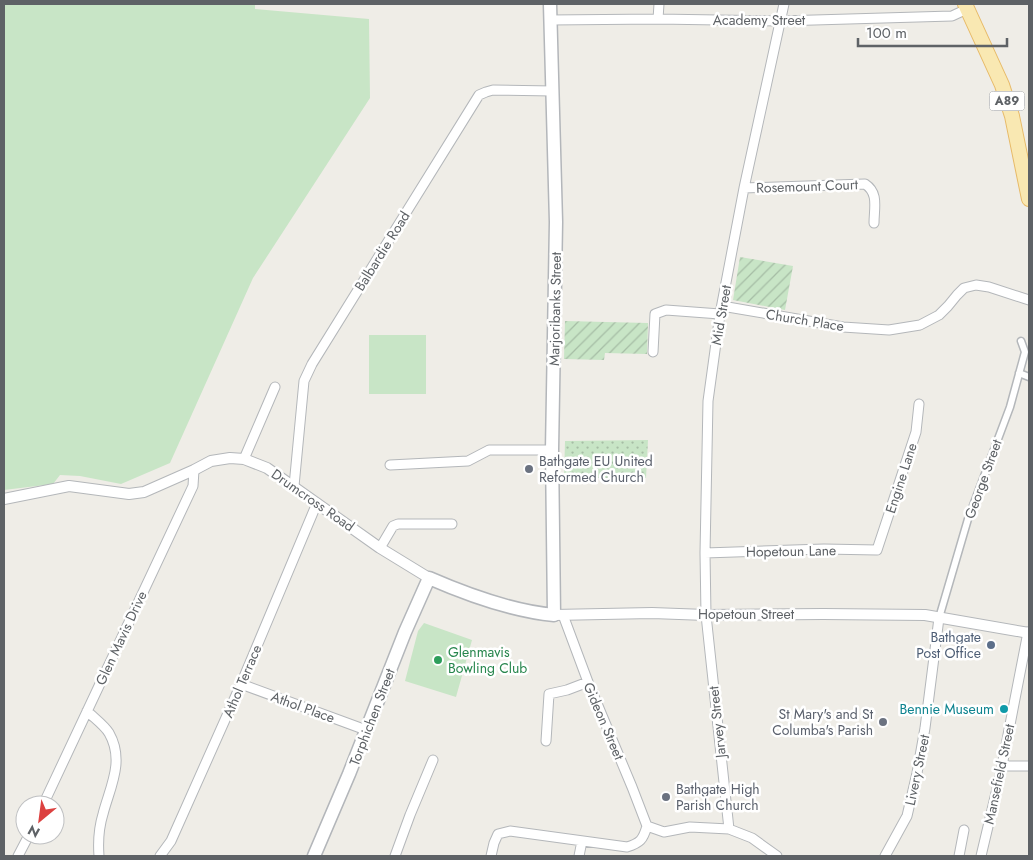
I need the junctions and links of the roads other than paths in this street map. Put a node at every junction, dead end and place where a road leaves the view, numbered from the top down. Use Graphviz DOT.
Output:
graph roads {
  1 [pos="550,4"];
  2 [pos="659,4"];
  3 [pos="784,4"];
  4 [pos="966,6"];
  5 [pos="658,19"];
  6 [pos="550,20"];
  7 [pos="780,21"];
  8 [pos="553,91"];
  9 [pos="744,188"];
  10 [pos="1029,199"];
  11 [pos="872,217"];
  12 [pos="1029,300"];
  13 [pos="721,310"];
  14 [pos="1021,341"];
  15 [pos="653,352"];
  16 [pos="1019,373"];
  17 [pos="1029,377"];
  18 [pos="275,386"];
  19 [pos="919,404"];
  20 [pos="552,450"];
  21 [pos="244,459"];
  22 [pos="390,465"];
  23 [pos="194,470"];
  24 [pos="294,486"];
  25 [pos="4,499"];
  26 [pos="317,503"];
  27 [pos="452,524"];
  28 [pos="380,548"];
  29 [pos="877,550"];
  30 [pos="705,553"];
  31 [pos="429,578"];
  32 [pos="559,615"];
  33 [pos="706,615"];
  34 [pos="939,618"];
  35 [pos="1029,632"];
  36 [pos="588,682"];
  37 [pos="241,684"];
  38 [pos="87,711"];
  39 [pos="366,730"];
  40 [pos="546,741"];
  41 [pos="433,760"];
  42 [pos="1002,766"];
  43 [pos="1029,766"];
  44 [pos="48,795"];
  45 [pos="647,826"];
  46 [pos="729,829"];
  47 [pos="964,830"];
  48 [pos="582,841"];
  49 [pos="886,855"];
  50 [pos="99,856"];
  51 [pos="160,856"];
  52 [pos="314,856"];
  53 [pos="395,856"];
  54 [pos="491,856"];
  55 [pos="579,856"];
  56 [pos="777,856"];
  57 [pos="959,856"];
  58 [pos="981,856"];
  1 -- 6 [label="main road, Marjoribanks Street"];
  2 -- 5 [label="street"];
  3 -- 7 [label="street, Mid Street"];
  4 -- 7 [label="street, Academy Street"];
  4 -- 10 [label="main road, A89"];
  5 -- 6 [label="street, Academy Street"];
  5 -- 7 [label="street, Academy Street"];
  6 -- 8 [label="main road, Marjoribanks Street"];
  7 -- 9 [label="street, Mid Street"];
  8 -- 20 [label="main road, Marjoribanks Street"];
  8 -- 24 [label="street, Balbardie Road"];
  9 -- 11 [label="street, Rosemount Court"];
  9 -- 13 [label="street, Mid Street"];
  12 -- 13 [label="street, Church Place"];
  13 -- 15 [label="street, Church Place"];
  13 -- 30 [label="street, Mid Street"];
  14 -- 16 [label="street, George Street"];
  16 -- 17 [label="street"];
  16 -- 34 [label="street, George Street"];
  18 -- 21 [label="street"];
  19 -- 29 [label="street, Engine Lane"];
  20 -- 22 [label="street"];
  20 -- 32 [label="main road, Marjoribanks Street"];
  21 -- 23 [label="street, Drumcross Road"];
  21 -- 24 [label="street, Drumcross Road"];
  23 -- 25 [label="street, Drumcross Road"];
  23 -- 38 [label="street, Glen Mavis Drive"];
  24 -- 26 [label="street, Drumcross Road"];
  26 -- 28 [label="street, Drumcross Road"];
  26 -- 37 [label="street, Athol Terrace"];
  27 -- 28 [label="street"];
  28 -- 31 [label="street, Drumcross Road"];
  29 -- 30 [label="street, Hopetoun Lane"];
  30 -- 33 [label="street, Mid Street"];
  31 -- 32 [label="main road, Drumcross Road"];
  31 -- 39 [label="main road, Torphichen Street"];
  32 -- 33 [label="street, Hopetoun Street"];
  32 -- 36 [label="street, Gideon Street"];
  33 -- 34 [label="street, Hopetoun Street"];
  33 -- 46 [label="street, Jarvey Street"];
  34 -- 35 [label="street, Hopetoun Street"];
  34 -- 49 [label="street, Livery Street"];
  35 -- 42 [label="street, Mansefield Street"];
  36 -- 40 [label="street"];
  36 -- 45 [label="street, Gideon Street"];
  37 -- 39 [label="street, Athol Place"];
  37 -- 51 [label="street, Athol Terrace"];
  38 -- 44 [label="street, Glen Mavis Drive"];
  38 -- 50 [label="street"];
  39 -- 52 [label="main road, Torphichen Street"];
  41 -- 53 [label="street"];
  42 -- 43 [label="street"];
  42 -- 58 [label="street, Mansefield Street"];
  45 -- 46 [label="street"];
  45 -- 48 [label="street"];
  46 -- 56 [label="street"];
  47 -- 57 [label="street"];
  48 -- 54 [label="street"];
  48 -- 55 [label="street"];
}
